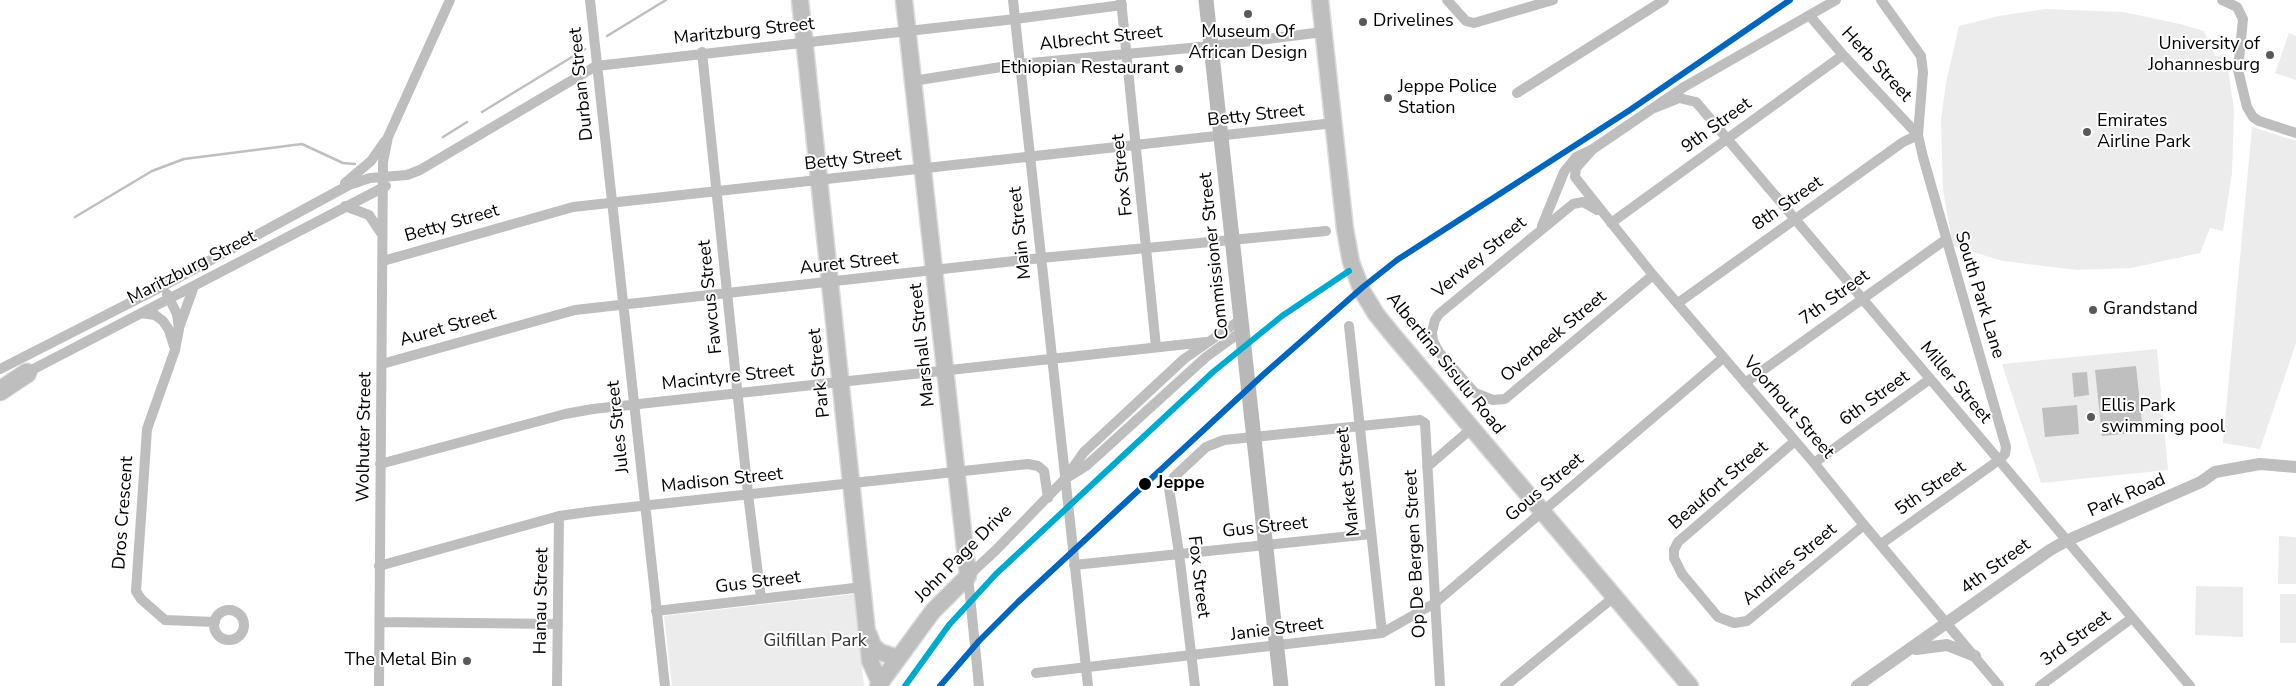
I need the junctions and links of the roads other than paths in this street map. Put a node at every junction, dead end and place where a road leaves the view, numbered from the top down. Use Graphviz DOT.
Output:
graph roads {
  1 [pos="450,0"];
  2 [pos="590,0"];
  3 [pos="800,0"];
  4 [pos="904,0"];
  5 [pos="1012,0"];
  6 [pos="1206,0"];
  7 [pos="1320,0"];
  8 [pos="1447,0"];
  9 [pos="1553,0"];
  10 [pos="1664,0"];
  11 [pos="1836,0"];
  12 [pos="1881,0"];
  13 [pos="2222,0"];
  14 [pos="1121,2"];
  15 [pos="1808,17"];
  16 [pos="1015,19"];
  17 [pos="907,31"];
  18 [pos="1323,32"];
  19 [pos="805,42"];
  20 [pos="1211,46"];
  21 [pos="702,52"];
  22 [pos="1127,53"];
  23 [pos="1843,55"];
  24 [pos="1020,64"];
  25 [pos="596,66"];
  26 [pos="913,81"];
  27 [pos="1517,93"];
  28 [pos="1696,102"];
  29 [pos="1654,108"];
  30 [pos="1334,124"];
  31 [pos="2296,133"];
  32 [pos="1918,135"];
  33 [pos="1220,136"];
  34 [pos="388,137"];
  35 [pos="1728,139"];
  36 [pos="1136,145"];
  37 [pos="1593,149"];
  38 [pos="1030,155"];
  39 [pos="607,165"];
  40 [pos="922,169"];
  41 [pos="382,177"];
  42 [pos="398,177"];
  43 [pos="819,180"];
  44 [pos="382,188"];
  45 [pos="715,190"];
  46 [pos="332,193"];
  47 [pos="611,203"];
  48 [pos="345,206"];
  49 [pos="1794,219"];
  50 [pos="1608,220"];
  51 [pos="1542,227"];
  52 [pos="1326,231"];
  53 [pos="382,238"];
  54 [pos="1231,238"];
  55 [pos="1945,240"];
  56 [pos="1146,247"];
  57 [pos="1041,258"];
  58 [pos="383,261"];
  59 [pos="934,270"];
  60 [pos="1653,275"];
  61 [pos="830,282"];
  62 [pos="163,286"];
  63 [pos="194,286"];
  64 [pos="727,294"];
  65 [pos="1862,298"];
  66 [pos="170,299"];
  67 [pos="1678,303"];
  68 [pos="623,304"];
  69 [pos="141,313"];
  70 [pos="1439,314"];
  71 [pos="1349,326"];
  72 [pos="179,329"];
  73 [pos="1242,330"];
  74 [pos="1206,342"];
  75 [pos="1156,347"];
  76 [pos="175,350"];
  77 [pos="1051,358"];
  78 [pos="1723,358"];
  79 [pos="382,364"];
  80 [pos="0,370"];
  81 [pos="946,370"];
  82 [pos="27,373"];
  83 [pos="1930,379"];
  84 [pos="841,382"];
  85 [pos="1745,383"];
  86 [pos="0,384"];
  87 [pos="0,391"];
  88 [pos="738,393"];
  89 [pos="633,405"];
  90 [pos="1359,425"];
  91 [pos="1471,429"];
  92 [pos="1253,436"];
  93 [pos="1795,441"];
  94 [pos="1999,460"];
  95 [pos="1814,463"];
  96 [pos="380,464"];
  97 [pos="1427,467"];
  98 [pos="2296,467"];
  99 [pos="956,472"];
  100 [pos="2296,476"];
  101 [pos="2201,482"];
  102 [pos="852,484"];
  103 [pos="1066,484"];
  104 [pos="748,494"];
  105 [pos="1048,498"];
  106 [pos="644,506"];
  107 [pos="1543,512"];
  108 [pos="559,516"];
  109 [pos="1864,525"];
  110 [pos="1371,534"];
  111 [pos="2066,541"];
  112 [pos="1264,544"];
  113 [pos="1881,544"];
  114 [pos="1180,553"];
  115 [pos="1073,562"];
  116 [pos="380,566"];
  117 [pos="969,584"];
  118 [pos="863,587"];
  119 [pos="1614,597"];
  120 [pos="762,598"];
  121 [pos="1435,603"];
  122 [pos="656,611"];
  123 [pos="2132,618"];
  124 [pos="215,622"];
  125 [pos="380,622"];
  126 [pos="1734,622"];
  127 [pos="558,624"];
  128 [pos="1947,624"];
  129 [pos="1382,633"];
  130 [pos="869,635"];
  131 [pos="1276,646"];
  132 [pos="1908,651"];
  133 [pos="1192,656"];
  134 [pos="1976,656"];
  135 [pos="898,658"];
  136 [pos="1086,667"];
  137 [pos="1036,673"];
  138 [pos="1682,683"];
  139 [pos="879,684"];
  140 [pos="379,686"];
  141 [pos="557,686"];
  142 [pos="665,686"];
  143 [pos="979,686"];
  144 [pos="1088,686"];
  145 [pos="1195,686"];
  146 [pos="1281,686"];
  147 [pos="1440,686"];
  148 [pos="1505,686"];
  149 [pos="1857,686"];
  150 [pos="1999,686"];
  151 [pos="2040,686"];
  152 [pos="2190,686"];
  1 -- 34 [label="street"];
  2 -- 25 [label="street, Durban Street"];
  3 -- 19 [label="main road, Park Street"];
  4 -- 17 [label="main road, Marshall Street"];
  5 -- 16 [label="street, Main Street"];
  6 -- 20 [label="main road, Commissioner Street"];
  7 -- 18 [label="main road, Albertina Sisulu Road"];
  8 -- 9 [label="street"];
  10 -- 27 [label="street"];
  11 -- 15 [label="street"];
  12 -- 32 [label="street"];
  13 -- 31 [label="street"];
  14 -- 16 [label="street, Maritzburg Street"];
  14 -- 22 [label="street, Fox Street"];
  15 -- 23 [label="street, Herb Street"];
  15 -- 28 [label="street"];
  15 -- 29 [label="street"];
  16 -- 17 [label="street, Maritzburg Street"];
  16 -- 24 [label="street, Main Street"];
  17 -- 19 [label="street, Maritzburg Street"];
  17 -- 26 [label="main road, Marshall Street"];
  18 -- 20 [label="street, Albrecht Street"];
  18 -- 30 [label="main road, Albertina Sisulu Road"];
  19 -- 21 [label="street, Maritzburg Street"];
  19 -- 43 [label="main road, Park Street"];
  20 -- 22 [label="street, Albrecht Street"];
  20 -- 33 [label="main road, Commissioner Street"];
  21 -- 25 [label="street, Maritzburg Street"];
  21 -- 45 [label="street, Fawcus Street"];
  22 -- 24 [label="street, Albrecht Street"];
  22 -- 36 [label="street, Fox Street"];
  23 -- 32 [label="street, Herb Street"];
  23 -- 35 [label="street, 9th Street"];
  24 -- 26 [label="street, Albrecht Street"];
  24 -- 38 [label="street, Main Street"];
  25 -- 39 [label="street, Durban Street"];
  25 -- 42 [label="street, Maritzburg Street"];
  26 -- 40 [label="main road, Marshall Street"];
  28 -- 29 [label="street"];
  28 -- 35 [label="street, Miller Street"];
  29 -- 37 [label="street"];
  30 -- 33 [label="street, Betty Street"];
  30 -- 91 [label="main road, Albertina Sisulu Road"];
  32 -- 49 [label="street, 8th Street"];
  32 -- 55 [label="street, South Park Lane"];
  33 -- 36 [label="street, Betty Street"];
  33 -- 54 [label="main road, Commissioner Street"];
  34 -- 41 [label="street, Wolhuter Street"];
  34 -- 46 [label="street"];
  35 -- 49 [label="street, Miller Street"];
  35 -- 50 [label="street, 9th Street"];
  36 -- 38 [label="street, Betty Street"];
  36 -- 56 [label="street, Fox Street"];
  37 -- 50 [label="street, Voorhout Street"];
  37 -- 51 [label="street, Verwey Street"];
  38 -- 40 [label="street, Betty Street"];
  38 -- 57 [label="street, Main Street"];
  39 -- 47 [label="street, Jules Street"];
  40 -- 43 [label="street, Betty Street"];
  40 -- 59 [label="main road, Marshall Street"];
  41 -- 42 [label="street, Maritzburg Street"];
  41 -- 44 [label="street, Wolhuter Street"];
  41 -- 46 [label="street, Maritzburg Street"];
  42 -- 44 [label="street, Maritzburg Street"];
  43 -- 45 [label="street, Betty Street"];
  43 -- 61 [label="main road, Park Street"];
  44 -- 48 [label="street, Maritzburg Street"];
  44 -- 53 [label="street, Wolhuter Street"];
  45 -- 47 [label="street, Betty Street"];
  45 -- 64 [label="street, Fawcus Street"];
  46 -- 62 [label="street, Maritzburg Street"];
  47 -- 58 [label="street, Betty Street"];
  47 -- 68 [label="street, Jules Street"];
  48 -- 53 [label="street"];
  48 -- 63 [label="street, Maritzburg Street"];
  49 -- 65 [label="street, Miller Street"];
  49 -- 67 [label="street, 8th Street"];
  50 -- 51 [label="street, Verwey Street"];
  50 -- 60 [label="street, Voorhout Street"];
  51 -- 70 [label="street, Verwey Street"];
  52 -- 54 [label="street, Auret Street"];
  53 -- 58 [label="street, Wolhuter Street"];
  54 -- 56 [label="street, Auret Street"];
  54 -- 73 [label="main road, Commissioner Street"];
  55 -- 65 [label="street, 7th Street"];
  55 -- 94 [label="street, South Park Lane"];
  56 -- 57 [label="street, Auret Street"];
  56 -- 75 [label="street, Fox Street"];
  57 -- 59 [label="street, Auret Street"];
  57 -- 77 [label="street, Main Street"];
  58 -- 79 [label="street, Wolhuter Street"];
  59 -- 61 [label="street, Auret Street"];
  59 -- 81 [label="main road, Marshall Street"];
  60 -- 67 [label="street, Voorhout Street"];
  60 -- 70 [label="street, Overbeek Street"];
  61 -- 64 [label="street, Auret Street"];
  61 -- 84 [label="main road, Park Street"];
  62 -- 66 [label="street, Dros Crescent"];
  62 -- 80 [label="street, Maritzburg Street"];
  63 -- 66 [label="street, Maritzburg Street"];
  63 -- 72 [label="street, Dros Crescent"];
  64 -- 68 [label="street, Auret Street"];
  64 -- 88 [label="street, Fawcus Street"];
  65 -- 83 [label="street, Miller Street"];
  65 -- 85 [label="street, 7th Street"];
  66 -- 69 [label="street, Maritzburg Street"];
  66 -- 72 [label="street, Dros Crescent"];
  67 -- 78 [label="street, Voorhout Street"];
  68 -- 79 [label="street, Auret Street"];
  68 -- 89 [label="street, Jules Street"];
  69 -- 76 [label="street"];
  69 -- 82 [label="street, Maritzburg Street"];
  71 -- 90 [label="street, Market Street"];
  72 -- 76 [label="street, Dros Crescent"];
  73 -- 74 [label="street, John Page Drive"];
  73 -- 92 [label="main road, Commissioner Street"];
  73 -- 103 [label="street, John Page Drive"];
  74 -- 75 [label="street, Macintyre Street"];
  74 -- 103 [label="street, John Page Drive"];
  75 -- 77 [label="street, Macintyre Street"];
  76 -- 124 [label="street, Dros Crescent"];
  77 -- 81 [label="street, Macintyre Street"];
  77 -- 103 [label="street, Main Street"];
  78 -- 85 [label="street, Voorhout Street"];
  78 -- 107 [label="street, Gous Street"];
  79 -- 96 [label="street, Wolhuter Street"];
  81 -- 84 [label="street, Macintyre Street"];
  81 -- 99 [label="main road, Marshall Street"];
  82 -- 86 [label="street, Maritzburg Street"];
  82 -- 87 [label="highway"];
  83 -- 94 [label="street, Miller Street"];
  83 -- 95 [label="street, 6th Street"];
  84 -- 88 [label="street, Macintyre Street"];
  84 -- 102 [label="main road, Park Street"];
  85 -- 93 [label="street, Voorhout Street"];
  88 -- 89 [label="street, Macintyre Street"];
  88 -- 104 [label="street, Fawcus Street"];
  89 -- 96 [label="street, Macintyre Street"];
  89 -- 106 [label="street, Jules Street"];
  90 -- 92 [label="street"];
  90 -- 97 [label="street, Op De Bergen Street"];
  90 -- 110 [label="street, Market Street"];
  91 -- 97 [label="street"];
  91 -- 107 [label="main road, Albertina Sisulu Road"];
  92 -- 112 [label="main road, Commissioner Street"];
  92 -- 114 [label="street, Fox Street"];
  93 -- 95 [label="street, Voorhout Street"];
  93 -- 126 [label="street, Beaufort Street"];
  94 -- 111 [label="street, Miller Street"];
  94 -- 113 [label="street, 5th Street"];
  95 -- 109 [label="street, Voorhout Street"];
  96 -- 116 [label="street, Wolhuter Street"];
  97 -- 121 [label="street, Op De Bergen Street"];
  98 -- 101 [label="street, Park Road"];
  99 -- 102 [label="street, Madison Street"];
  99 -- 105 [label="street, Madison Street"];
  99 -- 117 [label="main road, Marshall Street"];
  100 -- 101 [label="street, Park Road"];
  101 -- 111 [label="street, Park Road"];
  102 -- 104 [label="street, Madison Street"];
  102 -- 118 [label="main road, Park Street"];
  103 -- 105 [label="street, John Page Drive"];
  103 -- 115 [label="street"];
  104 -- 106 [label="street, Madison Street"];
  104 -- 120 [label="street, Fawcus Street"];
  105 -- 117 [label="street, John Page Drive"];
  106 -- 108 [label="street, Madison Street"];
  106 -- 122 [label="street, Jules Street"];
  107 -- 119 [label="main road, Albertina Sisulu Road"];
  107 -- 121 [label="street, Gous Street"];
  108 -- 116 [label="street, Madison Street"];
  108 -- 127 [label="street, Hanau Street"];
  109 -- 113 [label="street, Voorhout Street"];
  109 -- 126 [label="street, Andries Street"];
  110 -- 112 [label="street, Gus Street"];
  110 -- 129 [label="street, Market Street"];
  111 -- 123 [label="street, Miller Street"];
  111 -- 128 [label="street, 4th Street"];
  112 -- 114 [label="street, Gus Street"];
  112 -- 131 [label="main road, Commissioner Street"];
  113 -- 128 [label="street, Voorhout Street"];
  114 -- 115 [label="street, Gus Street"];
  114 -- 133 [label="street, Fox Street"];
  115 -- 136 [label="street"];
  116 -- 125 [label="street, Wolhuter Street"];
  117 -- 135 [label="main road, John Page Drive"];
  117 -- 143 [label="street, Marshall Street"];
  118 -- 120 [label="street, Gus Street"];
  118 -- 130 [label="main road, Park Street"];
  119 -- 138 [label="main road, Albertina Sisulu Road"];
  119 -- 148 [label="street"];
  120 -- 122 [label="street, Gus Street"];
  121 -- 129 [label="street, Gous Street"];
  121 -- 147 [label="street, Op De Bergen Street"];
  122 -- 142 [label="street, Jules Street"];
  123 -- 151 [label="street, 3rd Street"];
  123 -- 152 [label="street, Miller Street"];
  125 -- 127 [label="street"];
  125 -- 140 [label="street, Wolhuter Street"];
  127 -- 141 [label="street, Hanau Street"];
  128 -- 132 [label="street, 4th Street"];
  128 -- 134 [label="street, Voorhout Street"];
  129 -- 131 [label="street, Janie Street"];
  130 -- 135 [label="main road"];
  130 -- 139 [label="main road, Park Street"];
  131 -- 133 [label="street, Janie Street"];
  131 -- 146 [label="main road, Commissioner Street"];
  132 -- 134 [label="street"];
  132 -- 149 [label="street, 4th Street"];
  133 -- 136 [label="street, Janie Street"];
  133 -- 145 [label="street, Fox Street"];
  134 -- 150 [label="street, Voorhout Street"];
  135 -- 139 [label="main road, John Page Drive"];
  136 -- 137 [label="street, Janie Street"];
  136 -- 144 [label="street"];
}
